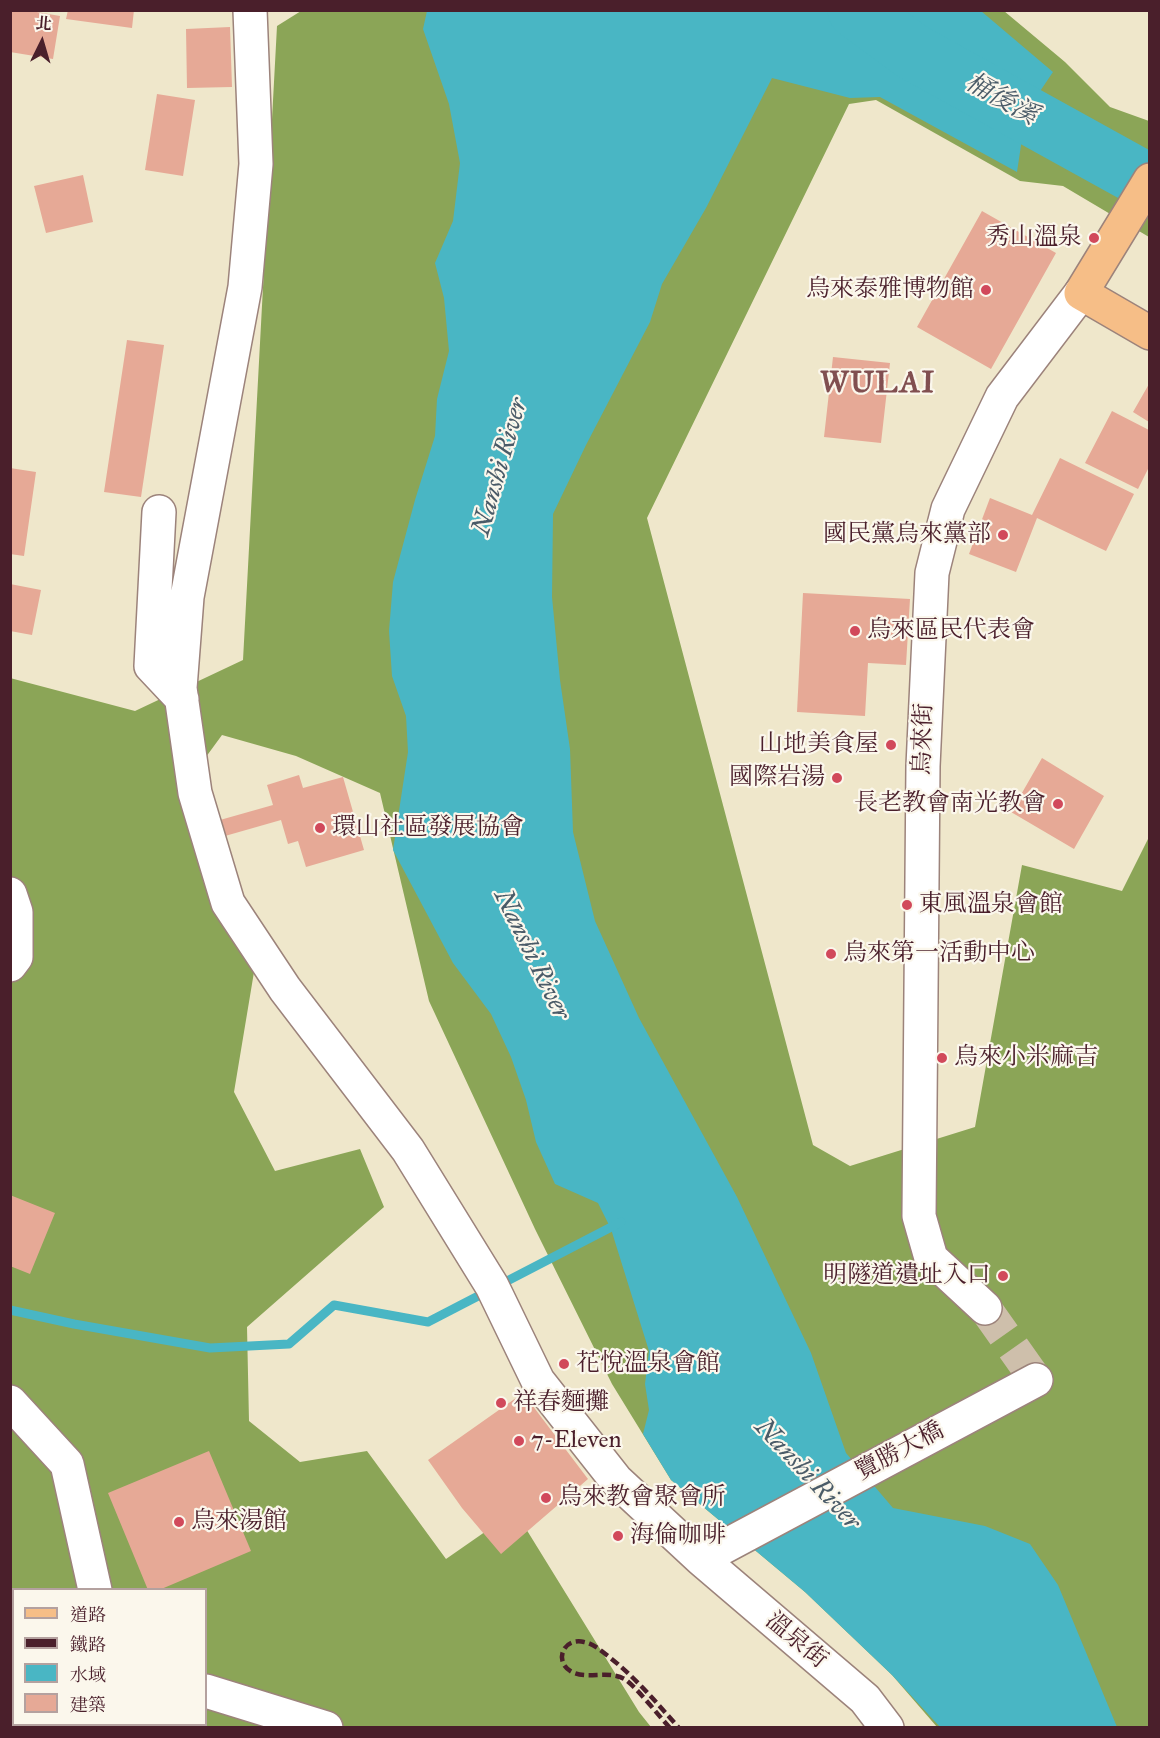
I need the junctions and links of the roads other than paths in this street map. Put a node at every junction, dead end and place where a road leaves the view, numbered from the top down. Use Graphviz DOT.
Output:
graph roads {
  1 [pos="250,10"];
  2 [pos="1149,180"];
  3 [pos="1081,293"];
  4 [pos="1149,333"];
  5 [pos="159,512"];
  6 [pos="182,699"];
  7 [pos="10,894"];
  8 [pos="10,965"];
  9 [pos="985,1308"];
  10 [pos="1036,1380"];
  11 [pos="10,1402"];
  12 [pos="701,1559"];
  13 [pos="95,1588"];
  14 [pos="207,1691"];
  15 [pos="326,1728"];
  16 [pos="887,1728"];
  1 -- 6 [label="street, 溫泉街"];
  2 -- 3 [label="main road"];
  3 -- 4 [label="main road"];
  3 -- 9 [label="street, 烏來街"];
  5 -- 6 [label="street"];
  6 -- 12 [label="street, 溫泉街"];
  7 -- 8 [label="street"];
  10 -- 12 [label="street, 覽勝大橋"];
  11 -- 13 [label="street"];
  12 -- 16 [label="street, 溫泉街"];
  14 -- 15 [label="street"];
}
